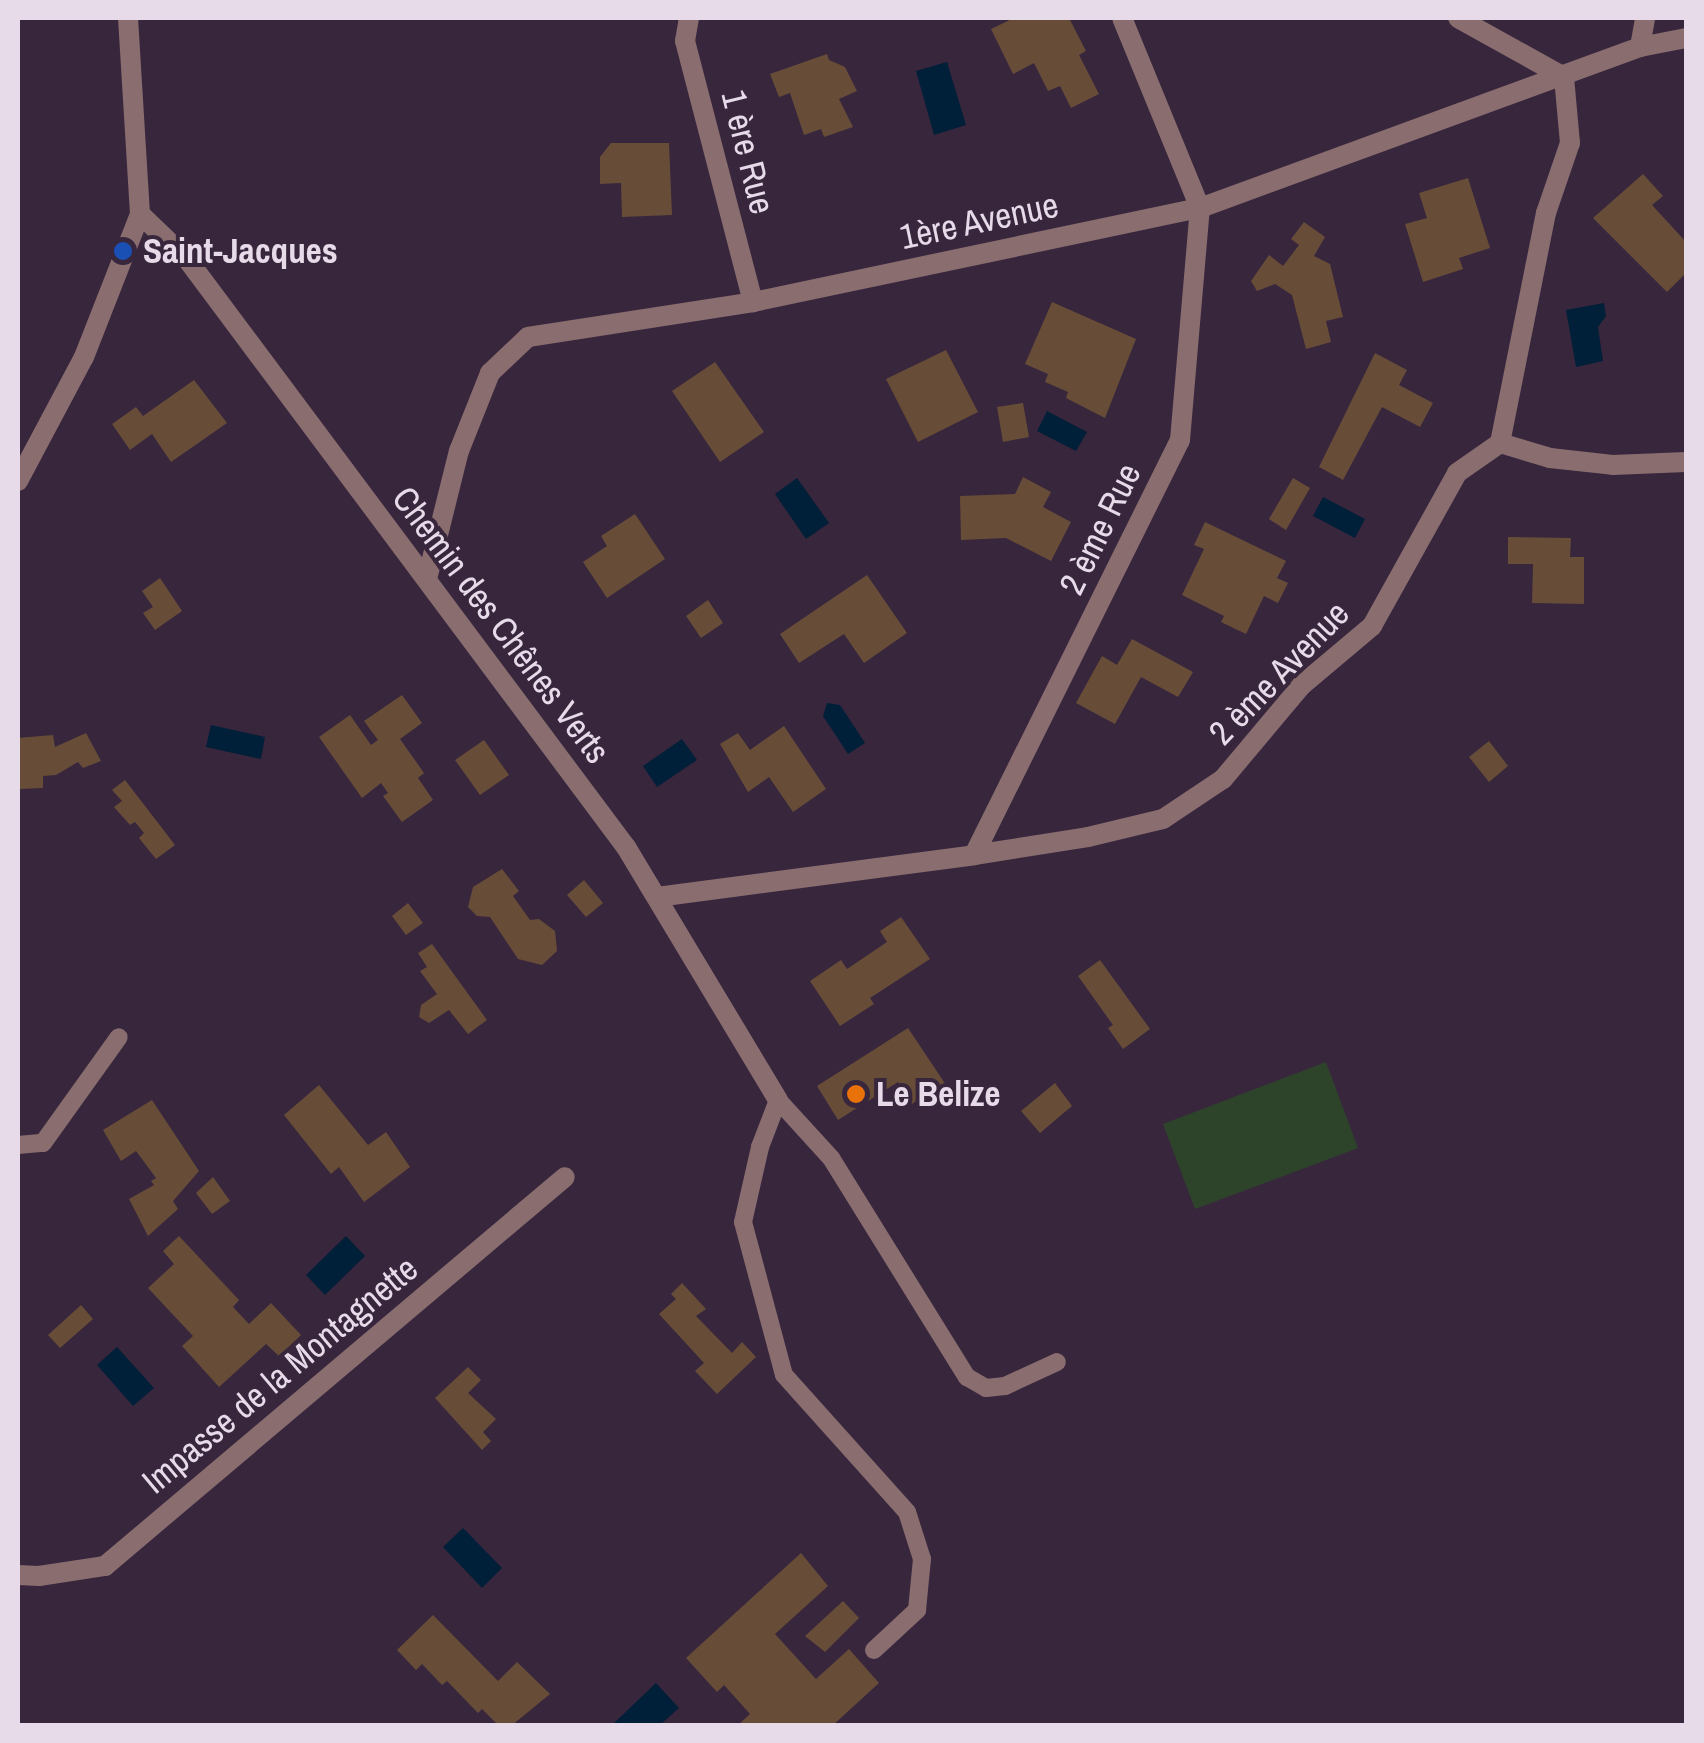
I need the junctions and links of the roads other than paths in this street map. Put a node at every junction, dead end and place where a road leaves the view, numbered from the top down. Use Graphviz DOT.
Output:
graph roads {
  1 [pos="128,18"];
  2 [pos="690,18"];
  3 [pos="1122,18"];
  4 [pos="1458,18"];
  5 [pos="1645,18"];
  6 [pos="1686,38"];
  7 [pos="1640,46"];
  8 [pos="1564,77"];
  9 [pos="1200,208"];
  10 [pos="140,214"];
  11 [pos="752,302"];
  12 [pos="1500,442"];
  13 [pos="1686,462"];
  14 [pos="18,481"];
  15 [pos="427,579"];
  16 [pos="974,855"];
  17 [pos="657,897"];
  18 [pos="119,1037"];
  19 [pos="778,1100"];
  20 [pos="18,1145"];
  21 [pos="566,1177"];
  22 [pos="1057,1362"];
  23 [pos="18,1575"];
  24 [pos="874,1650"];
  1 -- 10 [label="street"];
  2 -- 11 [label="street, 1 ère Rue"];
  3 -- 9 [label="street"];
  4 -- 8 [label="street"];
  5 -- 7 [label="street"];
  6 -- 7 [label="street, 1ère Avenue"];
  7 -- 8 [label="street, 1ère Avenue"];
  8 -- 9 [label="street, 1ère Avenue"];
  8 -- 12 [label="street"];
  9 -- 11 [label="street, 1ère Avenue"];
  9 -- 16 [label="street, 2 ème Rue"];
  10 -- 14 [label="street"];
  10 -- 15 [label="street, Chemin des Chênes Verts"];
  11 -- 15 [label="street, 1ère Avenue"];
  12 -- 13 [label="street"];
  12 -- 16 [label="street, 2 ème Avenue"];
  15 -- 17 [label="street, Chemin des Chênes Verts"];
  16 -- 17 [label="street, 2 ème Avenue"];
  17 -- 19 [label="street, Chemin des Chênes Verts"];
  18 -- 20 [label="lane"];
  19 -- 22 [label="lane"];
  19 -- 24 [label="lane"];
  21 -- 23 [label="street, Impasse de la Montagnette"];
}
